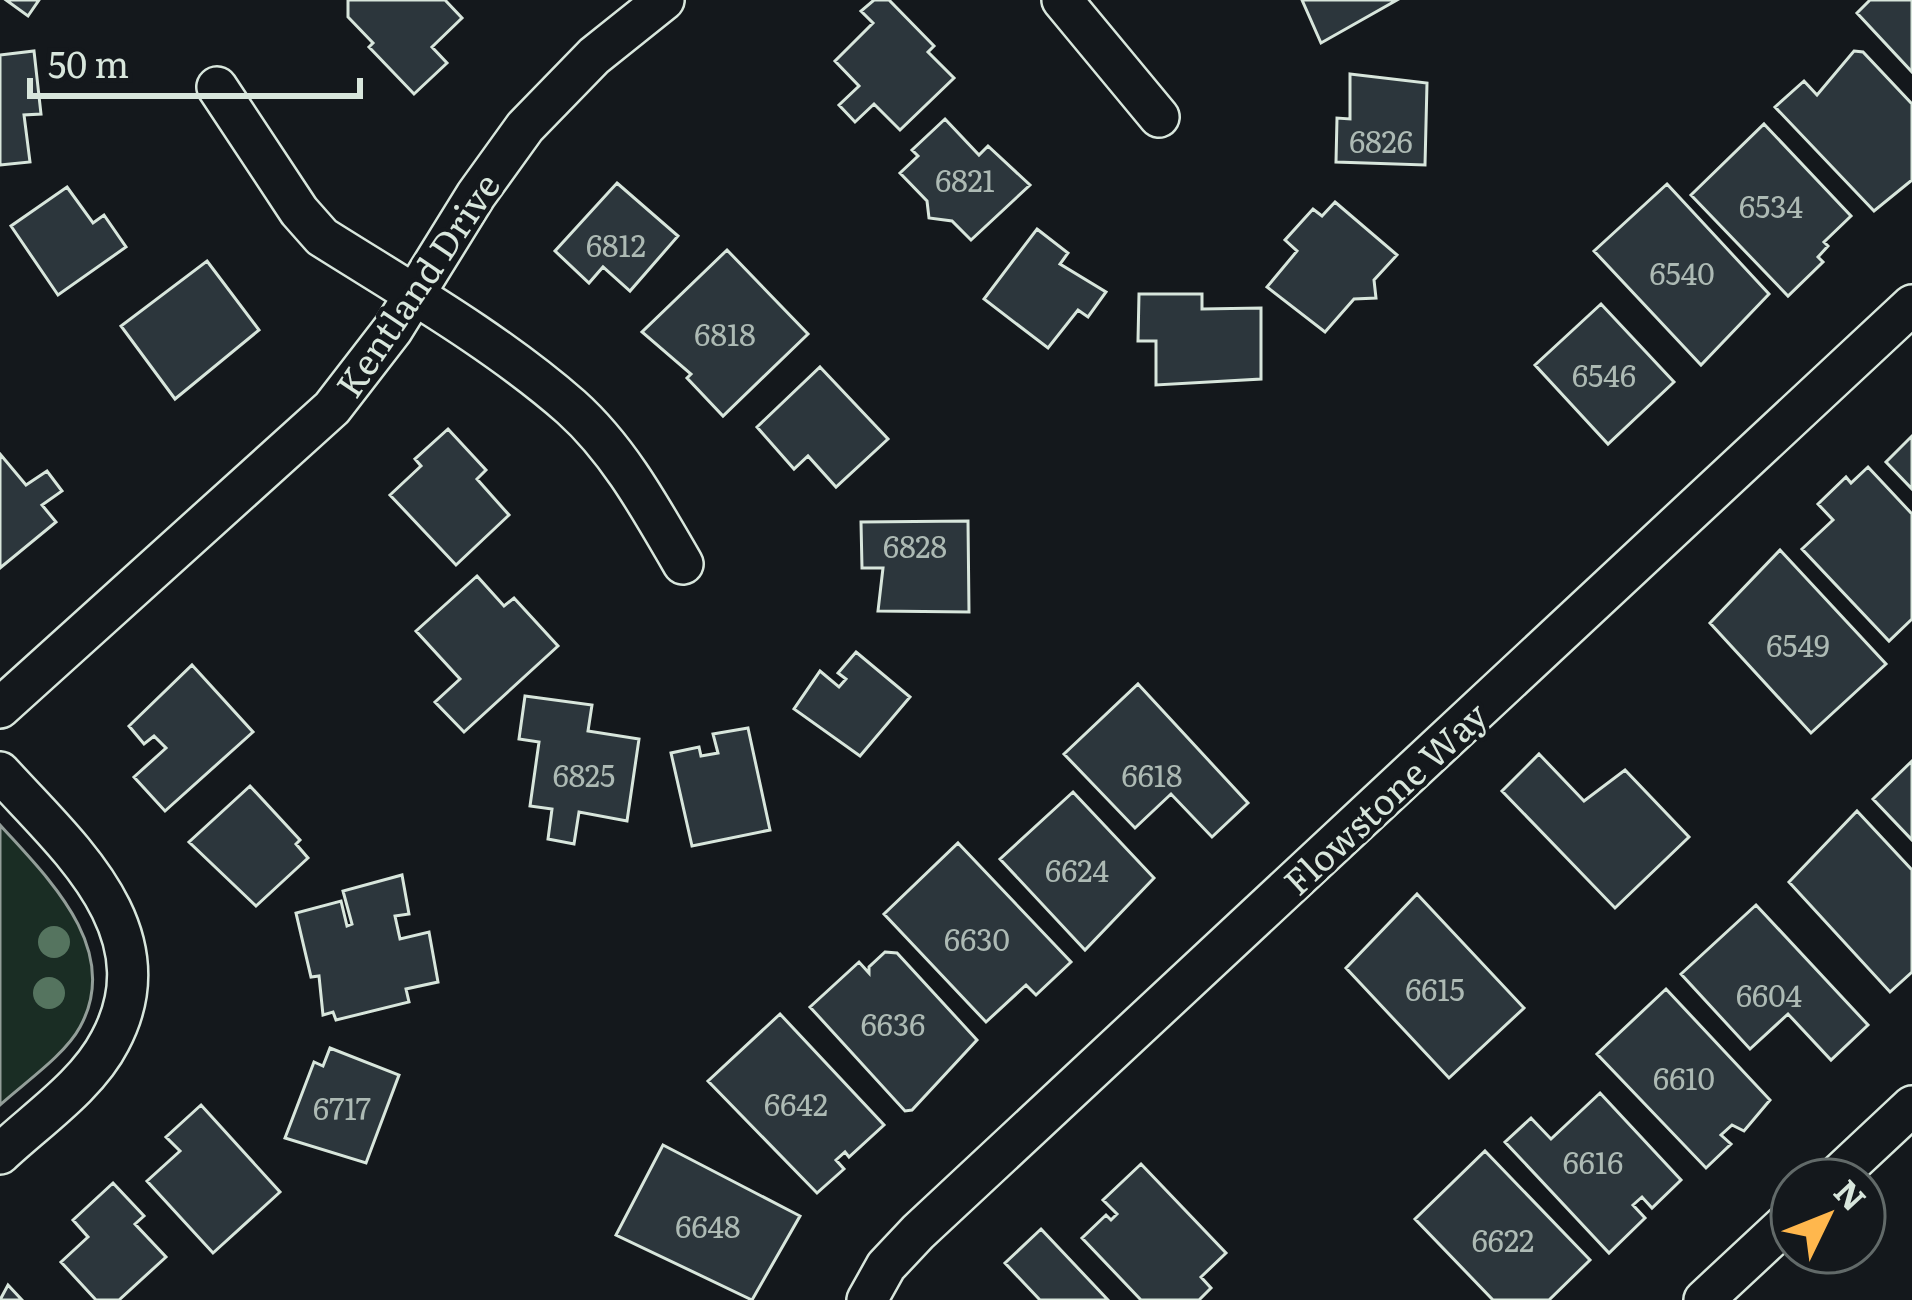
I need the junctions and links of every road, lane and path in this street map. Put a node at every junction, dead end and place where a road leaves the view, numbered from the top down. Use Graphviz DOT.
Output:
graph roads {
  1 [pos="664,0"];
  2 [pos="1063,0"];
  3 [pos="217,87"];
  4 [pos="1159,117"];
  5 [pos="413,297"];
  6 [pos="1912,305"];
  7 [pos="683,564"];
  8 [pos="0,708"];
  9 [pos="0,772"];
  10 [pos="1912,1106"];
  11 [pos="0,1154"];
  12 [pos="1859,1156"];
  13 [pos="1768,1240"];
  14 [pos="867,1300"];
  15 [pos="1704,1300"];
  1 -- 5 [label="street, Kentland Drive"];
  2 -- 4 [label="street"];
  3 -- 5 [label="street"];
  5 -- 7 [label="street"];
  5 -- 8 [label="street, Kentland Drive"];
  6 -- 14 [label="street, Flowstone Way"];
  9 -- 11 [label="street"];
  10 -- 12 [label="street"];
  13 -- 15 [label="street"];
}
